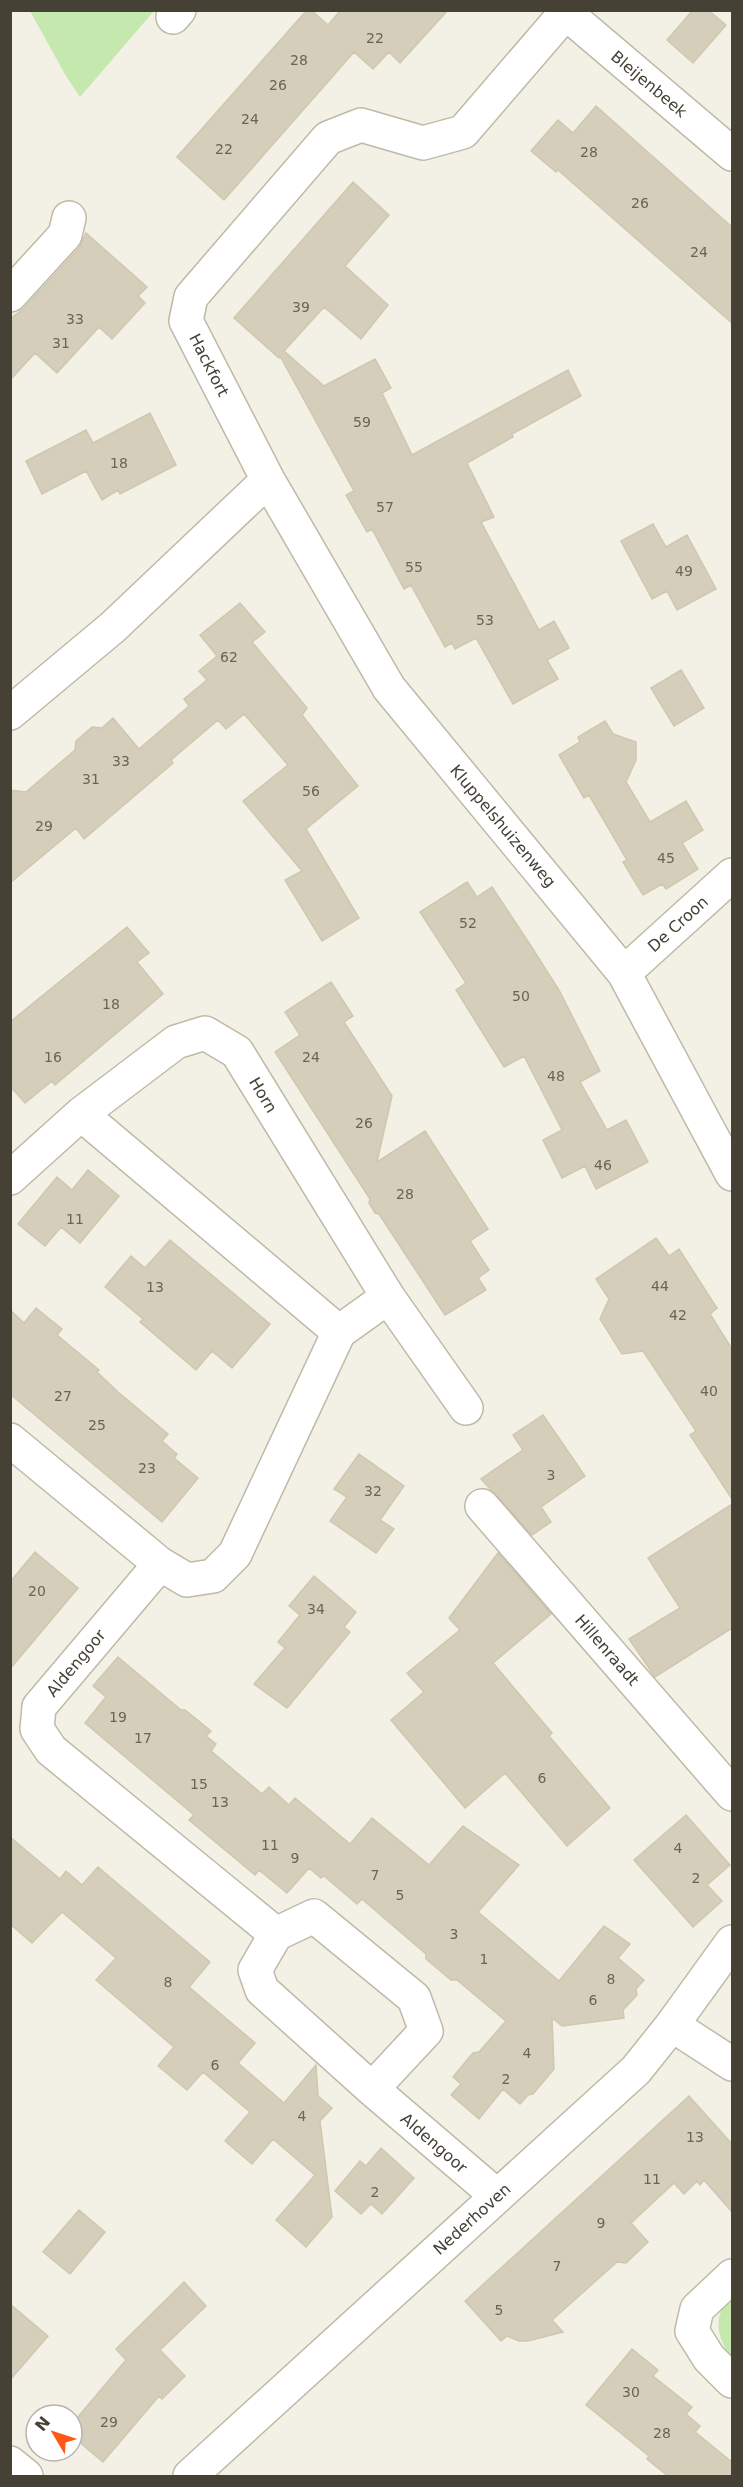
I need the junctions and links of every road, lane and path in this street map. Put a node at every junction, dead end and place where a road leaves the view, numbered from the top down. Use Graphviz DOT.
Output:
graph roads {
  1 [pos="567,12"];
  2 [pos="732,154"];
  3 [pos="69,218"];
  4 [pos="10,294"];
  5 [pos="268,480"];
  6 [pos="10,713"];
  7 [pos="732,875"];
  8 [pos="624,973"];
  9 [pos="81,1114"];
  10 [pos="732,1174"];
  11 [pos="10,1178"];
  12 [pos="387,1297"];
  13 [pos="339,1332"];
  14 [pos="466,1408"];
  15 [pos="10,1440"];
  16 [pos="482,1506"];
  17 [pos="160,1564"];
  18 [pos="732,1794"];
  19 [pos="276,1934"];
  20 [pos="732,1942"];
  21 [pos="672,2025"];
  22 [pos="732,2064"];
  23 [pos="372,2089"];
  24 [pos="497,2196"];
  25 [pos="732,2276"];
  26 [pos="732,2381"];
  27 [pos="10,2463"];
  28 [pos="26,2476"];
  29 [pos="190,2476"];
  1 -- 2 [label="street, Bleijenbeek"];
  1 -- 5 [label="street, Hackfort"];
  3 -- 4 [label="street"];
  5 -- 6 [label="street"];
  5 -- 8 [label="street, Kluppelshuizenweg"];
  7 -- 8 [label="street, De Croon"];
  8 -- 10 [label="street, Kluppelshuizenweg"];
  9 -- 11 [label="street, Horn"];
  9 -- 12 [label="street, Horn"];
  9 -- 13 [label="street"];
  12 -- 13 [label="street"];
  12 -- 14 [label="street, Horn"];
  13 -- 17 [label="street"];
  15 -- 17 [label="street"];
  16 -- 18 [label="street, Hillenraadt"];
  17 -- 19 [label="street, Aldengoor"];
  19 -- 23 [label="street, Aldengoor"];
  19 -- 23 [label="street"];
  20 -- 21 [label="street, Nederhoven"];
  21 -- 22 [label="street"];
  21 -- 24 [label="street, Nederhoven"];
  23 -- 24 [label="street, Aldengoor"];
  24 -- 29 [label="street, Nederhoven"];
  25 -- 26 [label="street"];
  27 -- 28 [label="street"];
}
